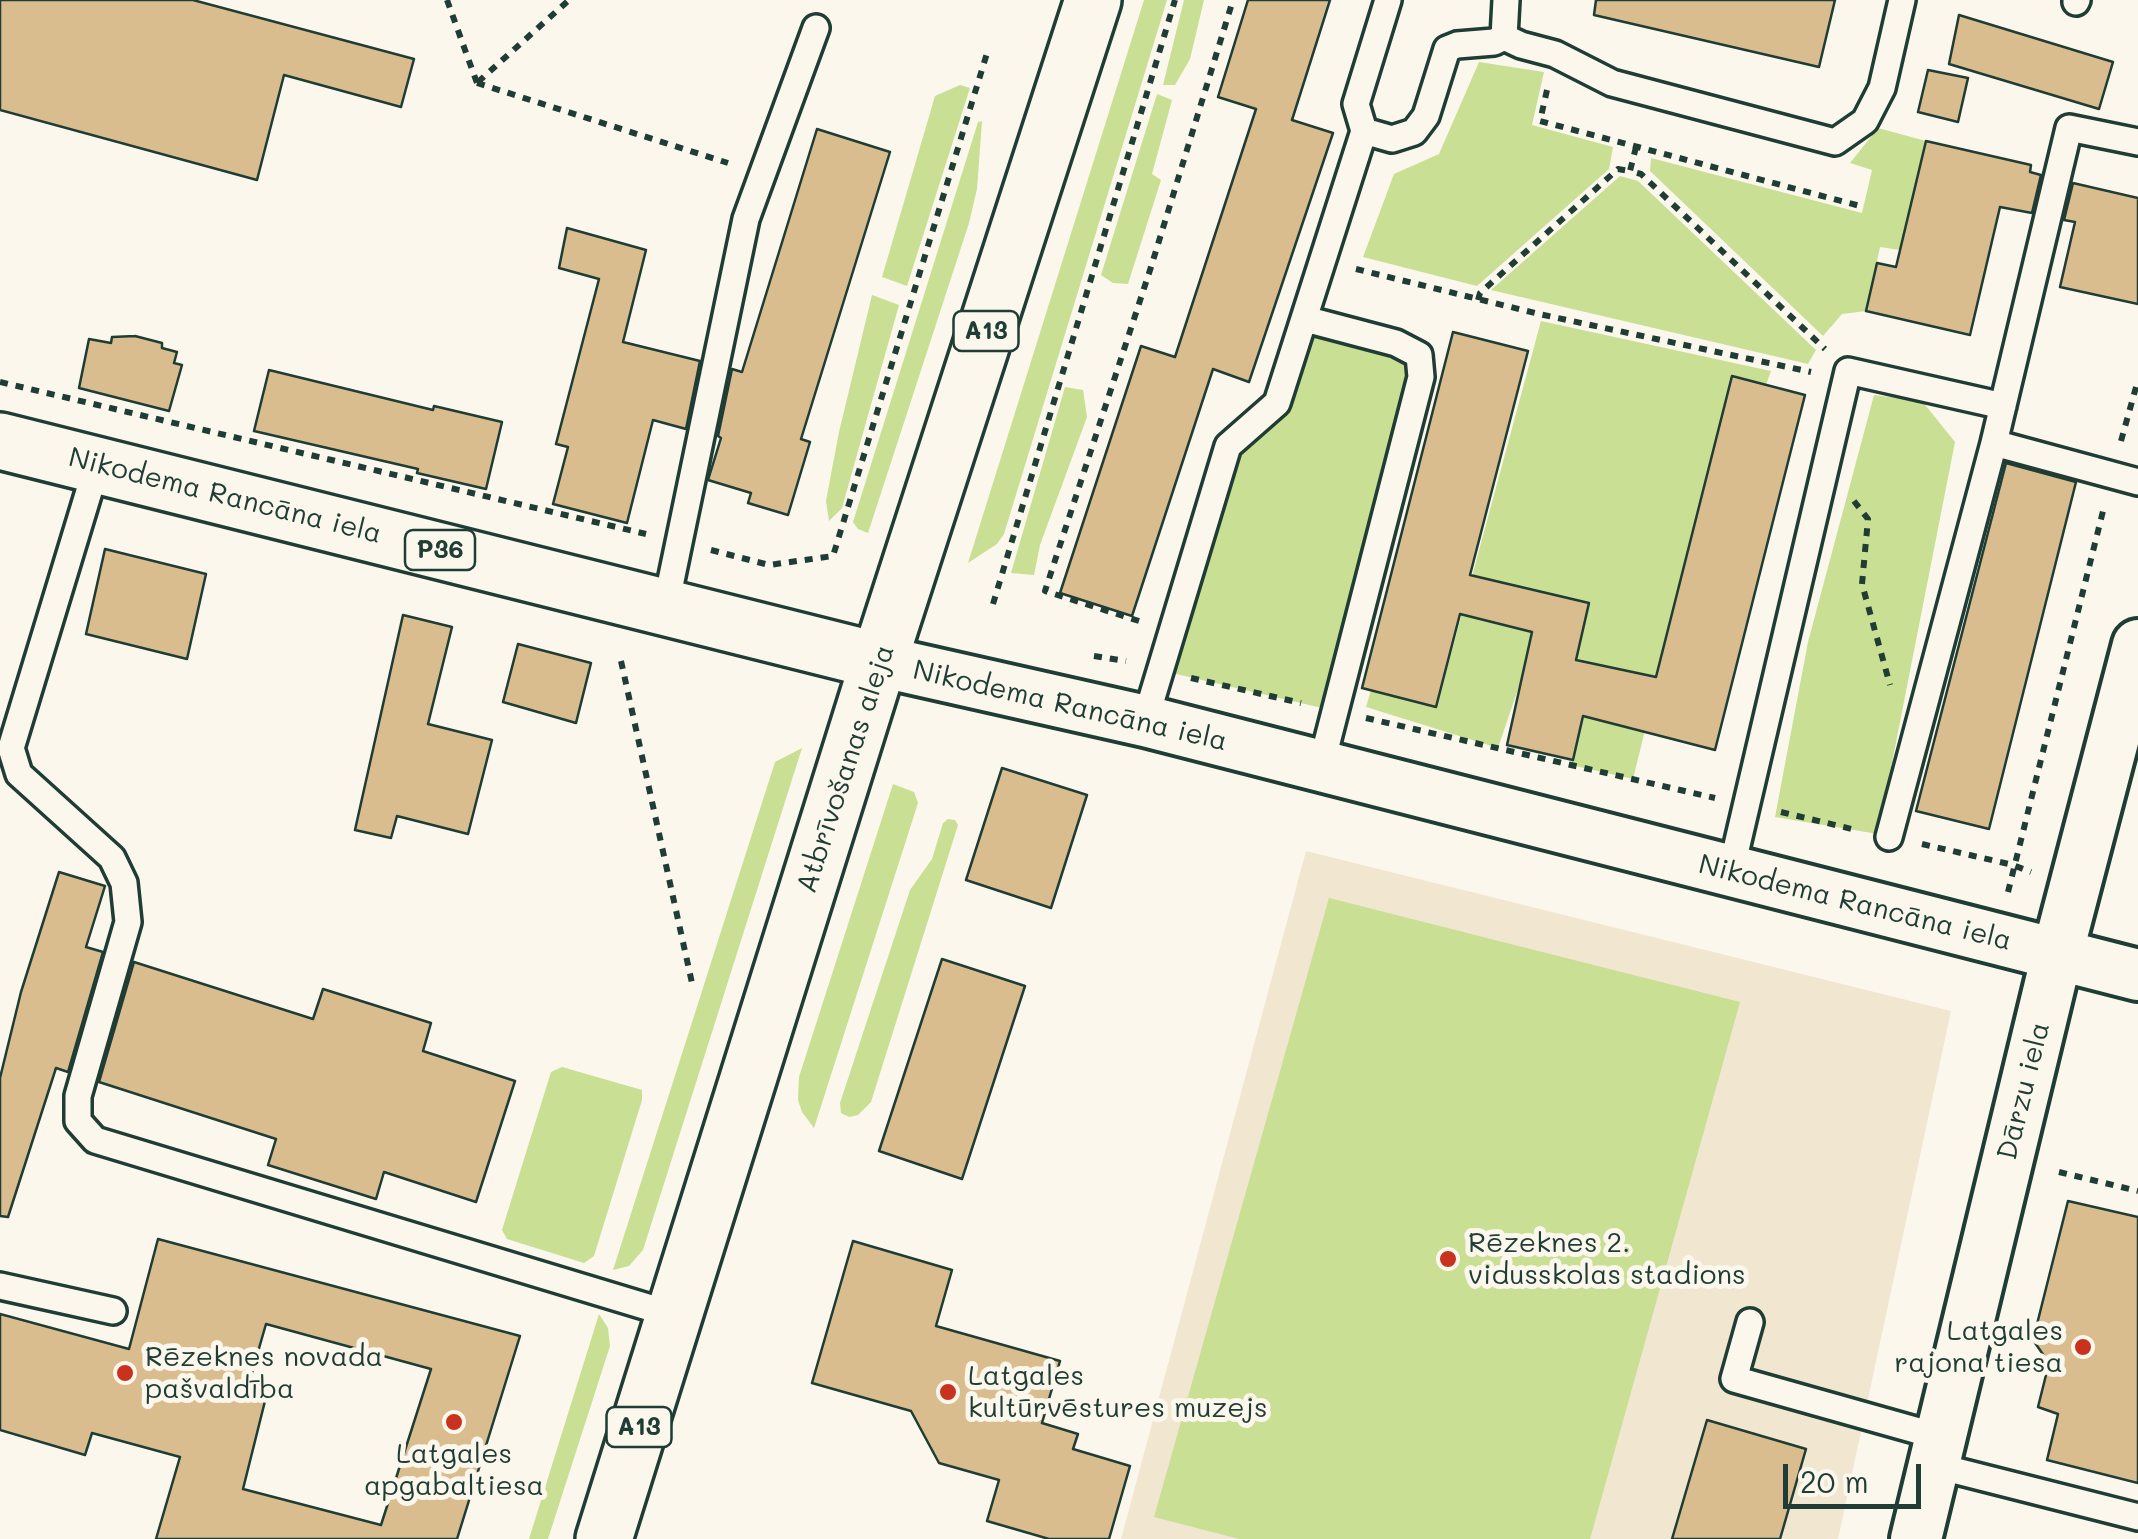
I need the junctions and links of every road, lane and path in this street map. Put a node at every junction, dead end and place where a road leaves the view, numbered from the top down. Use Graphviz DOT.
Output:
graph roads {
  1 [pos="447,0"];
  2 [pos="570,0"];
  3 [pos="1093,0"];
  4 [pos="1175,0"];
  5 [pos="1233,0"];
  6 [pos="1388,0"];
  7 [pos="1506,0"];
  8 [pos="1902,0"];
  9 [pos="816,28"];
  10 [pos="1504,37"];
  11 [pos="988,50"];
  12 [pos="1555,54"];
  13 [pos="477,83"];
  14 [pos="1364,131"];
  15 [pos="2138,142"];
  16 [pos="1636,147"];
  17 [pos="1630,171"];
  18 [pos="762,174"];
  19 [pos="1860,206"];
  20 [pos="1324,260"];
  21 [pos="1478,300"];
  22 [pos="1305,319"];
  23 [pos="1848,371"];
  24 [pos="2138,380"];
  25 [pos="0,382"];
  26 [pos="2003,406"];
  27 [pos="0,441"];
  28 [pos="1994,443"];
  29 [pos="1826,464"];
  30 [pos="97,465"];
  31 [pos="2112,475"];
  32 [pos="2138,482"];
  33 [pos="678,542"];
  34 [pos="994,604"];
  35 [pos="666,606"];
  36 [pos="1172,631"];
  37 [pos="2138,645"];
  38 [pos="1082,655"];
  39 [pos="621,660"];
  40 [pos="879,662"];
  41 [pos="1159,670"];
  42 [pos="1890,686"];
  43 [pos="1336,711"];
  44 [pos="1145,721"];
  45 [pos="1321,766"];
  46 [pos="1746,805"];
  47 [pos="1889,836"];
  48 [pos="2013,865"];
  49 [pos="1731,871"];
  50 [pos="2074,890"];
  51 [pos="1998,938"];
  52 [pos="2057,954"];
  53 [pos="2138,974"];
  54 [pos="692,983"];
  55 [pos="2059,1172"];
  56 [pos="2138,1190"];
  57 [pos="0,1286"];
  58 [pos="113,1310"];
  59 [pos="674,1315"];
  60 [pos="1750,1322"];
  61 [pos="1937,1451"];
  62 [pos="2138,1516"];
  63 [pos="604,1539"];
  64 [pos="1916,1539"];
  1 -- 13 [label="path"];
  2 -- 13 [label="path"];
  3 -- 40 [label="main road, Atbrīvošanas aleja / A13"];
  4 -- 34 [label="path"];
  5 -- 36 [label="path"];
  6 -- 14 [label="lane"];
  7 -- 10 [label="lane"];
  8 -- 12 [label="lane"];
  9 -- 18 [label="lane"];
  10 -- 12 [label="lane"];
  10 -- 14 [label="lane"];
  11 -- 33 [label="path"];
  12 -- 16 [label="path"];
  13 -- 18 [label="path"];
  14 -- 20 [label="lane"];
  15 -- 26 [label="lane"];
  16 -- 17 [label="path"];
  16 -- 19 [label="path"];
  17 -- 21 [label="path"];
  17 -- 23 [label="path"];
  18 -- 33 [label="lane"];
  20 -- 21 [label="path"];
  20 -- 22 [label="lane"];
  21 -- 23 [label="path"];
  22 -- 36 [label="lane"];
  22 -- 43 [label="lane"];
  23 -- 26 [label="lane"];
  23 -- 29 [label="lane"];
  24 -- 31 [label="path"];
  25 -- 33 [label="path"];
  26 -- 28 [label="lane"];
  27 -- 30 [label="main road, Nikodema Rancāna iela / P36"];
  28 -- 31 [label="lane"];
  28 -- 47 [label="lane"];
  29 -- 42 [label="path"];
  29 -- 46 [label="lane"];
  30 -- 35 [label="main road, Nikodema Rancāna iela / P36"];
  30 -- 59 [label="lane"];
  31 -- 32 [label="lane"];
  31 -- 48 [label="path"];
  33 -- 35 [label="lane"];
  35 -- 40 [label="main road, Nikodema Rancāna iela / P36"];
  36 -- 41 [label="lane"];
  37 -- 50 [label="street, Dārzu iela"];
  38 -- 41 [label="path"];
  39 -- 54 [label="path"];
  40 -- 44 [label="street, Nikodema Rancāna iela"];
  40 -- 59 [label="main road, Atbrīvošanas aleja / A13"];
  41 -- 43 [label="path"];
  41 -- 44 [label="lane"];
  43 -- 45 [label="lane"];
  43 -- 46 [label="path"];
  44 -- 45 [label="street, Nikodema Rancāna iela"];
  45 -- 49 [label="street, Nikodema Rancāna iela"];
  46 -- 47 [label="path"];
  46 -- 49 [label="lane"];
  47 -- 48 [label="path"];
  48 -- 50 [label="path"];
  48 -- 51 [label="path"];
  49 -- 51 [label="street, Nikodema Rancāna iela"];
  50 -- 52 [label="street, Dārzu iela"];
  51 -- 52 [label="street, Nikodema Rancāna iela"];
  52 -- 53 [label="street, Nikodema Rancāna iela"];
  52 -- 61 [label="street, Dārzu iela"];
  55 -- 56 [label="path"];
  57 -- 58 [label="lane"];
  59 -- 63 [label="main road, Atbrīvošanas aleja / A13"];
  60 -- 61 [label="lane"];
  61 -- 62 [label="lane"];
  61 -- 64 [label="street, Dārzu iela"];
}
